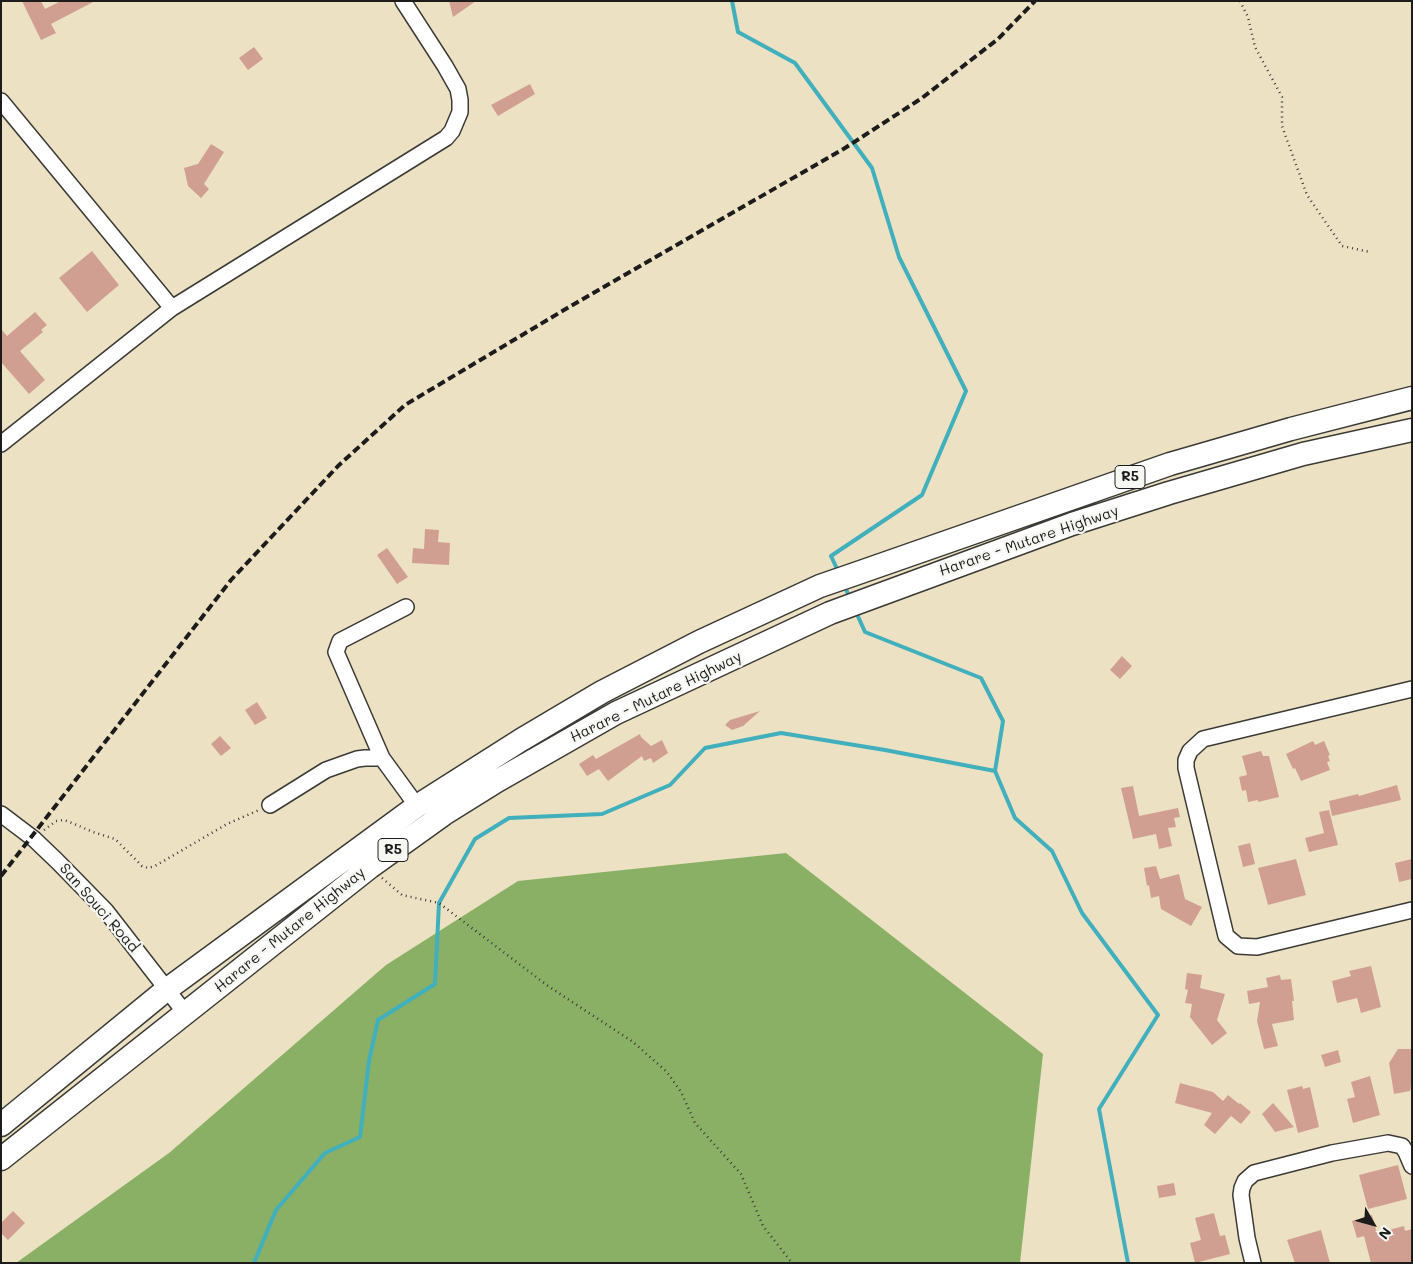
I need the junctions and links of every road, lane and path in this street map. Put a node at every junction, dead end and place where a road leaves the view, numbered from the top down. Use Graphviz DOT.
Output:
graph roads {
  1 [pos="403,1"];
  2 [pos="1240,1"];
  3 [pos="1,101"];
  4 [pos="1370,252"];
  5 [pos="172,308"];
  6 [pos="1412,398"];
  7 [pos="1412,430"];
  8 [pos="1,444"];
  9 [pos="406,607"];
  10 [pos="1412,689"];
  11 [pos="382,758"];
  12 [pos="270,806"];
  13 [pos="417,806"];
  14 [pos="1,814"];
  15 [pos="34,839"];
  16 [pos="370,867"];
  17 [pos="1412,910"];
  18 [pos="166,990"];
  19 [pos="186,1014"];
  20 [pos="1,1125"];
  21 [pos="1,1159"];
  22 [pos="1412,1166"];
  23 [pos="792,1263"];
  24 [pos="1253,1263"];
  1 -- 5 [label="street"];
  2 -- 4 [label="path"];
  3 -- 5 [label="street"];
  5 -- 8 [label="street"];
  6 -- 13 [label="highway, Harare - Mutare Highway / R5"];
  7 -- 16 [label="highway, Harare - Mutare Highway / R5"];
  9 -- 11 [label="street"];
  10 -- 17 [label="street"];
  11 -- 12 [label="street"];
  11 -- 13 [label="street"];
  12 -- 15 [label="path"];
  13 -- 18 [label="highway, Harare - Mutare Highway / R5"];
  14 -- 15 [label="street, San Souci Road"];
  15 -- 18 [label="street, San Souci Road"];
  16 -- 19 [label="highway, Harare - Mutare Highway / R5"];
  16 -- 23 [label="path"];
  18 -- 19 [label="street, San Souci Road"];
  18 -- 20 [label="highway, Harare - Mutare Highway / R5"];
  19 -- 21 [label="highway, Harare - Mutare Highway / R5"];
  22 -- 24 [label="street"];
}
